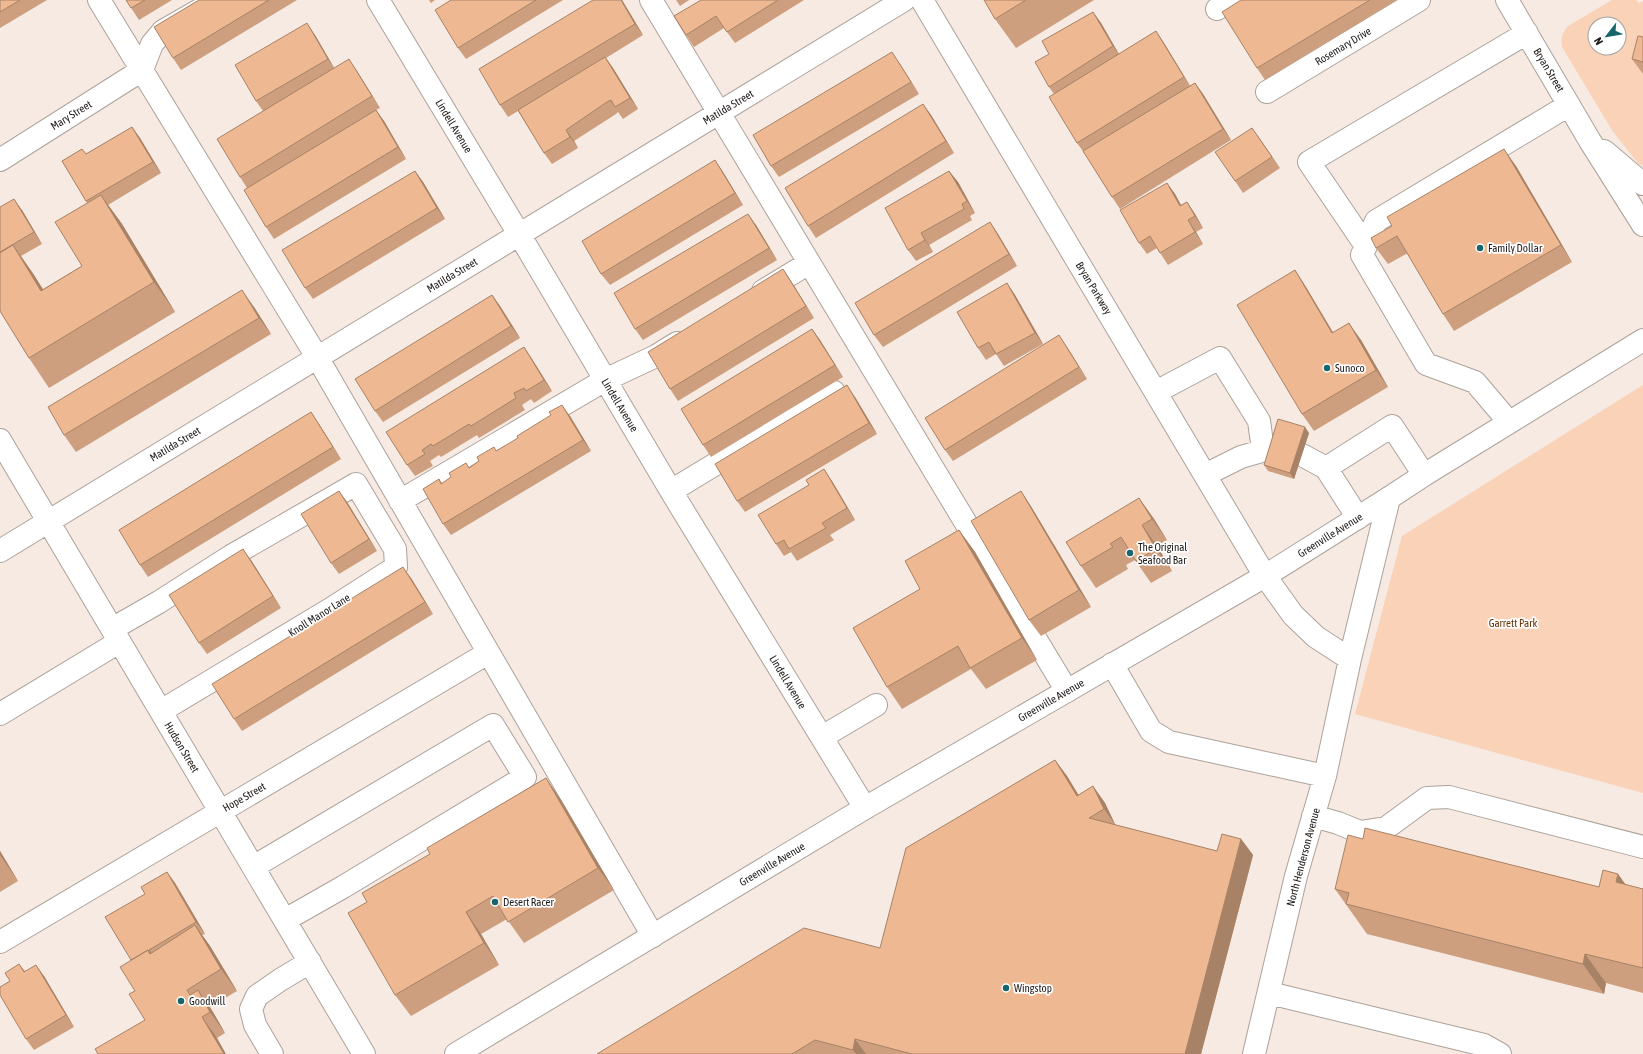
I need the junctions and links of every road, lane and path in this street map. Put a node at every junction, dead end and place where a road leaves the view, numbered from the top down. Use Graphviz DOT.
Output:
graph roads {
  1 [pos="99,0"];
  2 [pos="217,0"];
  3 [pos="378,0"];
  4 [pos="651,0"];
  5 [pos="904,0"];
  6 [pos="922,0"];
  7 [pos="1419,0"];
  8 [pos="1507,0"];
  9 [pos="1527,33"];
  10 [pos="142,70"];
  11 [pos="1267,92"];
  12 [pos="1569,105"];
  13 [pos="719,112"];
  14 [pos="1590,141"];
  15 [pos="0,160"];
  16 [pos="1643,184"];
  17 [pos="1643,225"];
  18 [pos="520,234"];
  19 [pos="1366,246"];
  20 [pos="809,263"];
  21 [pos="743,303"];
  22 [pos="696,332"];
  23 [pos="1643,340"];
  24 [pos="317,357"];
  25 [pos="605,380"];
  26 [pos="834,392"];
  27 [pos="1156,392"];
  28 [pos="1509,422"];
  29 [pos="0,440"];
  30 [pos="1302,455"];
  31 [pos="1326,468"];
  32 [pos="1205,475"];
  33 [pos="1424,475"];
  34 [pos="671,490"];
  35 [pos="1389,498"];
  36 [pos="400,501"];
  37 [pos="1358,518"];
  38 [pos="48,521"];
  39 [pos="0,551"];
  40 [pos="1265,576"];
  41 [pos="116,635"];
  42 [pos="488,653"];
  43 [pos="1350,659"];
  44 [pos="1112,664"];
  45 [pos="1067,691"];
  46 [pos="876,705"];
  47 [pos="161,711"];
  48 [pos="0,714"];
  49 [pos="822,737"];
  50 [pos="1325,776"];
  51 [pos="864,808"];
  52 [pos="220,811"];
  53 [pos="1313,816"];
  54 [pos="1643,847"];
  55 [pos="253,867"];
  56 [pos="285,920"];
  57 [pos="652,936"];
  58 [pos="0,942"];
  59 [pos="310,962"];
  60 [pos="1268,993"];
  61 [pos="272,1054"];
  62 [pos="364,1054"];
  63 [pos="456,1054"];
  64 [pos="1254,1054"];
  65 [pos="1500,1054"];
  1 -- 10 [label="street"];
  2 -- 10 [label="street"];
  3 -- 18 [label="street, Lindell Avenue"];
  4 -- 13 [label="street"];
  5 -- 13 [label="street, Matilda Street"];
  6 -- 27 [label="street, Bryan Parkway"];
  7 -- 11 [label="street, Rosemary Drive"];
  8 -- 9 [label="street, Bryan Street"];
  9 -- 12 [label="street, Bryan Street"];
  9 -- 19 [label="street"];
  10 -- 15 [label="street, Mary Street"];
  10 -- 24 [label="street"];
  12 -- 14 [label="street, Bryan Street"];
  12 -- 19 [label="street"];
  13 -- 18 [label="street, Matilda Street"];
  13 -- 20 [label="street"];
  14 -- 16 [label="street, Bryan Street"];
  14 -- 17 [label="street, Bryan Street"];
  18 -- 24 [label="street, Matilda Street"];
  18 -- 25 [label="street, Lindell Avenue"];
  19 -- 28 [label="street"];
  20 -- 21 [label="street"];
  20 -- 45 [label="street"];
  22 -- 25 [label="street"];
  23 -- 28 [label="street, Greenville Avenue"];
  24 -- 36 [label="street"];
  24 -- 38 [label="street, Matilda Street"];
  25 -- 34 [label="street, Lindell Avenue"];
  25 -- 36 [label="street"];
  26 -- 34 [label="street"];
  27 -- 32 [label="street, Bryan Parkway"];
  27 -- 32 [label="street"];
  28 -- 33 [label="street, Greenville Avenue"];
  29 -- 38 [label="street, Hudson Street"];
  30 -- 31 [label="street"];
  31 -- 33 [label="street"];
  31 -- 37 [label="street"];
  32 -- 40 [label="street, Bryan Parkway"];
  33 -- 35 [label="street, Greenville Avenue"];
  34 -- 49 [label="street, Lindell Avenue"];
  35 -- 37 [label="street, Greenville Avenue"];
  35 -- 43 [label="street, North Henderson Avenue"];
  36 -- 42 [label="street"];
  37 -- 40 [label="street, Greenville Avenue"];
  38 -- 39 [label="street, Matilda Street"];
  38 -- 41 [label="street, Hudson Street"];
  40 -- 43 [label="street"];
  40 -- 44 [label="street, Greenville Avenue"];
  41 -- 47 [label="street, Hudson Street"];
  41 -- 47 [label="street, Knoll Manor Lane"];
  41 -- 48 [label="street"];
  42 -- 52 [label="street, Hope Street"];
  42 -- 57 [label="street"];
  43 -- 50 [label="street, North Henderson Avenue"];
  44 -- 45 [label="street, Greenville Avenue"];
  44 -- 50 [label="street"];
  45 -- 51 [label="street, Greenville Avenue"];
  46 -- 49 [label="street"];
  47 -- 52 [label="street, Hudson Street"];
  49 -- 51 [label="street, Lindell Avenue"];
  50 -- 53 [label="street, North Henderson Avenue"];
  51 -- 57 [label="street, Greenville Avenue"];
  52 -- 55 [label="street, Hudson Street"];
  52 -- 58 [label="street, Hope Street"];
  53 -- 54 [label="street"];
  53 -- 60 [label="street, North Henderson Avenue"];
  55 -- 56 [label="street, Hudson Street"];
  55 -- 56 [label="street"];
  56 -- 59 [label="street, Hudson Street"];
  57 -- 63 [label="street, Greenville Avenue"];
  59 -- 61 [label="street"];
  59 -- 62 [label="street, Hudson Street"];
  60 -- 64 [label="street, North Henderson Avenue"];
  60 -- 65 [label="street"];
}
